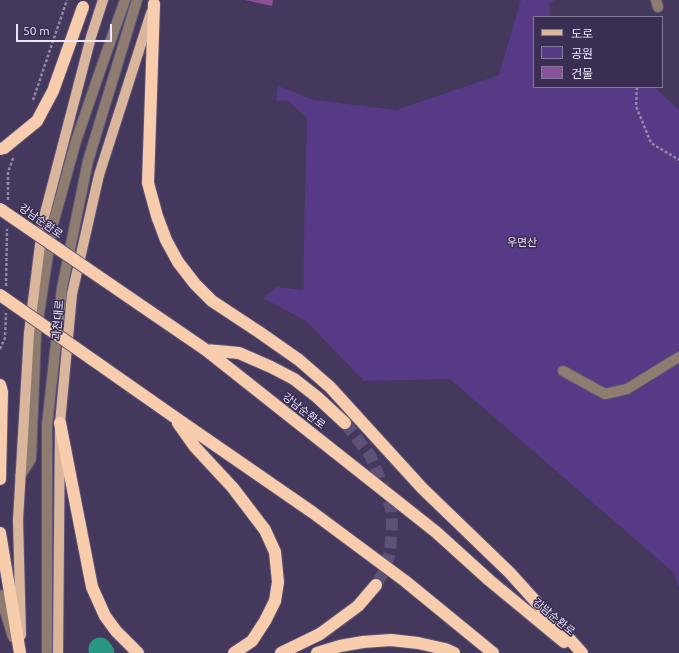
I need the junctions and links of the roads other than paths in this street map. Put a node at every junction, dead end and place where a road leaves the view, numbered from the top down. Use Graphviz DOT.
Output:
graph roads {
  1 [pos="103,0"];
  2 [pos="125,0"];
  3 [pos="137,0"];
  4 [pos="155,2"];
  5 [pos="84,4"];
  6 [pos="0,149"];
  7 [pos="4,206"];
  8 [pos="4,297"];
  9 [pos="206,350"];
  10 [pos="679,357"];
  11 [pos="563,371"];
  12 [pos="0,385"];
  13 [pos="172,416"];
  14 [pos="60,423"];
  15 [pos="345,423"];
  16 [pos="20,476"];
  17 [pos="0,479"];
  18 [pos="0,533"];
  19 [pos="376,586"];
  20 [pos="0,595"];
  21 [pos="20,653"];
  22 [pos="47,653"];
  23 [pos="58,653"];
  24 [pos="138,653"];
  25 [pos="234,653"];
  26 [pos="281,653"];
  27 [pos="317,653"];
  28 [pos="454,653"];
  29 [pos="493,653"];
  30 [pos="577,653"];
  31 [pos="582,653"];
  1 -- 16 [label="main road"];
  2 -- 16 [label="lane"];
  3 -- 22 [label="lane"];
  4 -- 14 [label="main road, 과천대로"];
  4 -- 31 [label="highway"];
  5 -- 6 [label="highway, bridge"];
  7 -- 9 [label="highway, 강남순환로, bridge"];
  8 -- 13 [label="highway, bridge"];
  9 -- 15 [label="highway"];
  9 -- 30 [label="highway, 강남순환로"];
  10 -- 11 [label="lane"];
  12 -- 17 [label="highway"];
  13 -- 25 [label="highway"];
  13 -- 29 [label="highway"];
  14 -- 23 [label="main road, 과천대로"];
  14 -- 24 [label="highway"];
  16 -- 21 [label="main road"];
  18 -- 21 [label="highway"];
  19 -- 26 [label="highway"];
  20 -- 21 [label="lane"];
  27 -- 28 [label="highway"];
}
